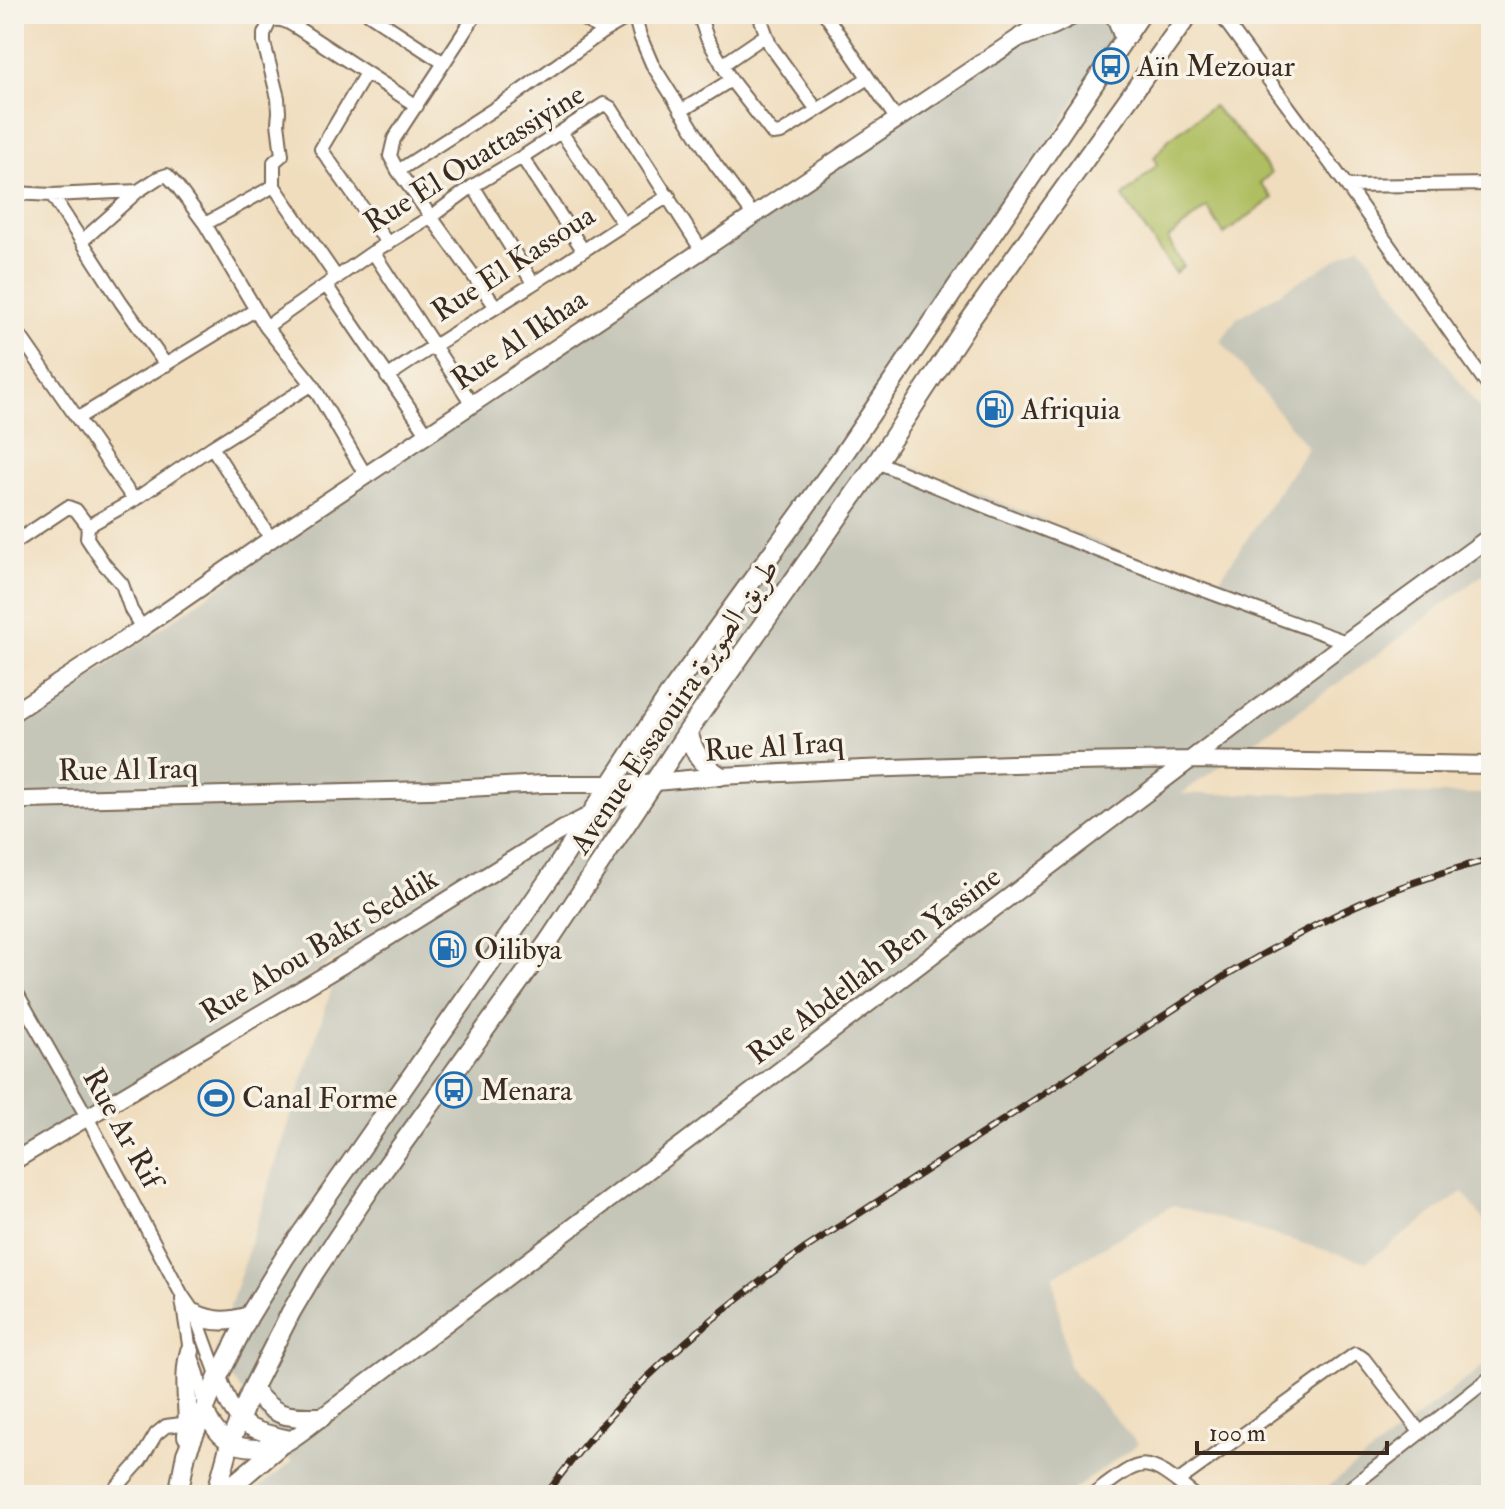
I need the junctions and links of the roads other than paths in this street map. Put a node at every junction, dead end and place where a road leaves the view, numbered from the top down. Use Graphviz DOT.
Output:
graph roads {
  1 [pos="369,14"];
  2 [pos="575,14"];
  3 [pos="633,14"];
  4 [pos="699,14"];
  5 [pos="759,14"];
  6 [pos="825,14"];
  7 [pos="1055,14"];
  8 [pos="1075,14"];
  9 [pos="1113,14"];
  10 [pos="1141,14"];
  11 [pos="1189,14"];
  12 [pos="1220,14"];
  13 [pos="474,15"];
  14 [pos="604,31"];
  15 [pos="766,35"];
  16 [pos="1021,37"];
  17 [pos="1124,38"];
  18 [pos="444,63"];
  19 [pos="722,65"];
  20 [pos="366,73"];
  21 [pos="868,78"];
  22 [pos="731,80"];
  23 [pos="417,106"];
  24 [pos="817,110"];
  25 [pos="681,111"];
  26 [pos="897,120"];
  27 [pos="561,132"];
  28 [pos="522,157"];
  29 [pos="398,171"];
  30 [pos="1491,184"];
  31 [pos="274,186"];
  32 [pos="473,186"];
  33 [pos="1347,186"];
  34 [pos="138,191"];
  35 [pos="14,193"];
  36 [pos="52,195"];
  37 [pos="669,196"];
  38 [pos="432,216"];
  39 [pos="754,216"];
  40 [pos="623,223"];
  41 [pos="205,224"];
  42 [pos="82,241"];
  43 [pos="388,244"];
  44 [pos="583,250"];
  45 [pos="702,251"];
  46 [pos="373,252"];
  47 [pos="332,281"];
  48 [pos="533,283"];
  49 [pos="496,307"];
  50 [pos="255,310"];
  51 [pos="14,327"];
  52 [pos="266,327"];
  53 [pos="432,345"];
  54 [pos="166,365"];
  55 [pos="387,377"];
  56 [pos="312,384"];
  57 [pos="1491,390"];
  58 [pos="472,404"];
  59 [pos="78,418"];
  60 [pos="428,435"];
  61 [pos="212,447"];
  62 [pos="877,462"];
  63 [pos="366,476"];
  64 [pos="134,500"];
  65 [pos="88,526"];
  66 [pos="1491,536"];
  67 [pos="271,539"];
  68 [pos="14,543"];
  69 [pos="142,628"];
  70 [pos="1346,642"];
  71 [pos="14,712"];
  72 [pos="688,731"];
  73 [pos="1193,760"];
  74 [pos="1491,765"];
  75 [pos="720,776"];
  76 [pos="655,783"];
  77 [pos="611,784"];
  78 [pos="14,802"];
  79 [pos="592,815"];
  80 [pos="14,988"];
  81 [pos="87,1117"];
  82 [pos="14,1161"];
  83 [pos="182,1295"];
  84 [pos="195,1314"];
  85 [pos="249,1316"];
  86 [pos="190,1351"];
  87 [pos="218,1377"];
  88 [pos="1491,1377"];
  89 [pos="252,1389"];
  90 [pos="205,1409"];
  91 [pos="322,1417"];
  92 [pos="238,1420"];
  93 [pos="189,1423"];
  94 [pos="1420,1432"];
  95 [pos="230,1443"];
  96 [pos="284,1443"];
  97 [pos="186,1454"];
  98 [pos="1177,1482"];
  99 [pos="110,1495"];
  100 [pos="178,1495"];
  101 [pos="218,1495"];
  102 [pos="1093,1495"];
  103 [pos="1194,1495"];
  104 [pos="1341,1495"];
  1 -- 18 [label="street"];
  2 -- 14 [label="street"];
  3 -- 14 [label="street"];
  3 -- 25 [label="street"];
  4 -- 19 [label="street"];
  5 -- 15 [label="street"];
  6 -- 21 [label="street"];
  7 -- 16 [label="street, Rue Al Ikhaa"];
  8 -- 16 [label="main road"];
  9 -- 17 [label="main road"];
  10 -- 17 [label="main road, Avenue Essaouira طريق الصويرة"];
  11 -- 62 [label="main road, Avenue Essaouira طريق الصويرة"];
  12 -- 33 [label="street"];
  13 -- 18 [label="street"];
  14 -- 29 [label="street"];
  15 -- 19 [label="street"];
  15 -- 24 [label="street"];
  16 -- 26 [label="street, Rue Al Ikhaa"];
  17 -- 77 [label="main road, Avenue Essaouira طريق الصويرة"];
  18 -- 23 [label="street"];
  19 -- 22 [label="street"];
  20 -- 23 [label="street"];
  20 -- 31 [label="street"];
  20 -- 43 [label="street"];
  21 -- 24 [label="street"];
  21 -- 26 [label="street"];
  22 -- 24 [label="street"];
  22 -- 25 [label="street"];
  23 -- 29 [label="street"];
  25 -- 39 [label="street"];
  26 -- 39 [label="street, Rue Al Ikhaa"];
  27 -- 28 [label="street, Rue El Ouattassiyine"];
  27 -- 37 [label="street, Rue El Ouattassiyine"];
  27 -- 40 [label="street"];
  28 -- 32 [label="street, Rue El Ouattassiyine"];
  28 -- 44 [label="street"];
  29 -- 38 [label="street"];
  30 -- 33 [label="street"];
  31 -- 41 [label="street"];
  31 -- 47 [label="street"];
  32 -- 38 [label="street, Rue El Ouattassiyine"];
  32 -- 48 [label="street"];
  33 -- 57 [label="street"];
  34 -- 36 [label="street"];
  34 -- 41 [label="street"];
  34 -- 42 [label="street"];
  35 -- 36 [label="street"];
  36 -- 42 [label="street"];
  37 -- 40 [label="street, Rue El Kassoua"];
  37 -- 45 [label="street, Rue El Ouattassiyine"];
  38 -- 43 [label="street, Rue El Ouattassiyine"];
  38 -- 49 [label="street"];
  39 -- 45 [label="street, Rue Al Ikhaa"];
  40 -- 44 [label="street, Rue El Kassoua"];
  41 -- 50 [label="street"];
  42 -- 54 [label="street"];
  43 -- 46 [label="street, Rue El Ouattassiyine"];
  44 -- 48 [label="street, Rue El Kassoua"];
  45 -- 58 [label="street, Rue Al Ikhaa"];
  46 -- 47 [label="street, Rue El Ouattassiyine"];
  46 -- 53 [label="street"];
  47 -- 52 [label="street, Rue El Ouattassiyine"];
  47 -- 55 [label="street"];
  48 -- 49 [label="street, Rue El Kassoua"];
  49 -- 53 [label="street, Rue El Kassoua"];
  50 -- 52 [label="street"];
  50 -- 54 [label="street"];
  51 -- 59 [label="street"];
  52 -- 56 [label="street"];
  53 -- 55 [label="street, Rue El Kassoua"];
  53 -- 58 [label="street"];
  54 -- 59 [label="street"];
  55 -- 60 [label="street"];
  56 -- 61 [label="street"];
  56 -- 63 [label="street"];
  58 -- 60 [label="street, Rue Al Ikhaa"];
  59 -- 64 [label="street"];
  60 -- 63 [label="street, Rue Al Ikhaa"];
  61 -- 64 [label="street"];
  61 -- 67 [label="street"];
  62 -- 70 [label="street"];
  62 -- 72 [label="main road, Avenue Essaouira طريق الصويرة"];
  63 -- 67 [label="street, Rue Al Ikhaa"];
  64 -- 65 [label="street"];
  65 -- 68 [label="street"];
  65 -- 69 [label="street"];
  66 -- 70 [label="street, Rue Abdellah Ben Yassine"];
  67 -- 69 [label="street, Rue Al Ikhaa"];
  69 -- 71 [label="street, Rue Al Ikhaa"];
  70 -- 73 [label="street, Rue Abdellah Ben Yassine"];
  72 -- 75 [label="main road"];
  72 -- 76 [label="main road, Avenue Essaouira طريق الصويرة"];
  73 -- 74 [label="street, Rue Al Iraq"];
  73 -- 75 [label="street, Rue Al Iraq"];
  73 -- 91 [label="street, Rue Abdellah Ben Yassine"];
  75 -- 76 [label="street, Rue Al Iraq"];
  76 -- 77 [label="street, Rue Al Iraq"];
  76 -- 79 [label="street, Rue Abou Bakr Seddik"];
  76 -- 89 [label="main road, Avenue Essaouira طريق الصويرة"];
  77 -- 78 [label="street, Rue Al Iraq"];
  77 -- 79 [label="main road, Avenue Essaouira طريق الصويرة"];
  79 -- 81 [label="street, Rue Abou Bakr Seddik"];
  79 -- 85 [label="main road, Avenue Essaouira طريق الصويرة"];
  80 -- 81 [label="street, Rue Ar Rif"];
  81 -- 82 [label="street, Rue Abou Bakr Seddik"];
  81 -- 83 [label="street, Rue Ar Rif"];
  83 -- 84 [label="street, Rue Ar Rif"];
  83 -- 86 [label="street, Rue Ar Rif"];
  84 -- 85 [label="main road"];
  84 -- 87 [label="street, Rue Ar Rif"];
  85 -- 87 [label="main road, Avenue Essaouira طريق الصويرة"];
  86 -- 90 [label="street, Rue Ar Rif"];
  86 -- 93 [label="main road"];
  87 -- 90 [label="main road, Avenue Essaouira طريق الصويرة"];
  87 -- 92 [label="street, Rue Ar Rif"];
  88 -- 94 [label="street"];
  89 -- 91 [label="main road"];
  89 -- 92 [label="main road, Avenue Essaouira طريق الصويرة"];
  90 -- 95 [label="street, Rue Ar Rif"];
  90 -- 97 [label="main road, Avenue Essaouira طريق الصويرة"];
  91 -- 96 [label="street, Rue Abdellah Ben Yassine"];
  92 -- 95 [label="main road, Avenue Essaouira طريق الصويرة"];
  92 -- 96 [label="street"];
  93 -- 97 [label="main road"];
  93 -- 99 [label="street"];
  94 -- 98 [label="street"];
  94 -- 104 [label="street"];
  95 -- 96 [label="street"];
  95 -- 101 [label="main road, Avenue Essaouira طريق الصويرة"];
  96 -- 101 [label="main road"];
  97 -- 100 [label="main road"];
  98 -- 102 [label="street"];
  98 -- 103 [label="street"];
}
